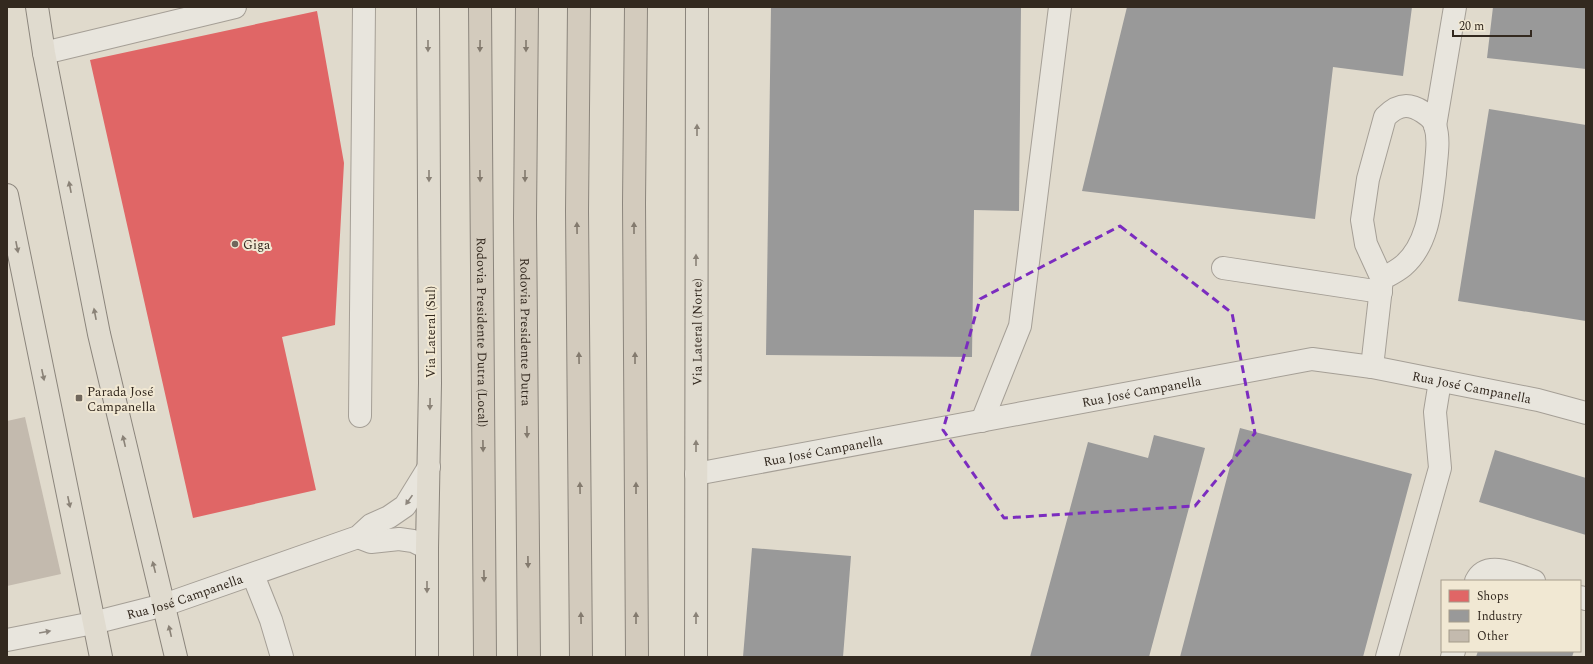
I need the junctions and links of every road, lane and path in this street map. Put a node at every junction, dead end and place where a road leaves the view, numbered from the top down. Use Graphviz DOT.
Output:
graph roads {
  1 [pos="37,7"];
  2 [pos="235,7"];
  3 [pos="364,7"];
  4 [pos="428,7"];
  5 [pos="480,7"];
  6 [pos="527,7"];
  7 [pos="579,7"];
  8 [pos="636,7"];
  9 [pos="697,7"];
  10 [pos="1060,7"];
  11 [pos="1455,7"];
  12 [pos="44,53"];
  13 [pos="1435,126"];
  14 [pos="7,195"];
  15 [pos="1223,268"];
  16 [pos="1381,286"];
  17 [pos="1372,367"];
  18 [pos="1440,381"];
  19 [pos="1586,413"];
  20 [pos="360,416"];
  21 [pos="982,421"];
  22 [pos="429,467"];
  23 [pos="696,474"];
  24 [pos="358,538"];
  25 [pos="427,548"];
  26 [pos="253,575"];
  27 [pos="1476,580"];
  28 [pos="1531,580"];
  29 [pos="164,605"];
  30 [pos="93,623"];
  31 [pos="7,640"];
  32 [pos="101,657"];
  33 [pos="176,657"];
  34 [pos="282,657"];
  35 [pos="427,657"];
  36 [pos="484,657"];
  37 [pos="529,657"];
  38 [pos="581,657"];
  39 [pos="637,657"];
  40 [pos="696,657"];
  41 [pos="1387,657"];
  1 -- 12 [label="main road"];
  2 -- 12 [label="street"];
  3 -- 20 [label="street"];
  4 -- 22 [label="main road, Via Lateral (Sul), one-way"];
  5 -- 36 [label="highway, Rodovia Presidente Dutra (Local), one-way"];
  6 -- 37 [label="highway, Rodovia Presidente Dutra, one-way"];
  38 -- 7 [label="highway, one-way"];
  39 -- 8 [label="highway, one-way"];
  23 -- 9 [label="main road, Via Lateral (Norte), one-way"];
  10 -- 21 [label="street"];
  11 -- 13 [label="street"];
  29 -- 12 [label="main road, one-way"];
  13 -- 16 [label="street"];
  13 -- 16 [label="street"];
  14 -- 30 [label="main road, one-way"];
  15 -- 16 [label="street"];
  16 -- 17 [label="street"];
  17 -- 18 [label="street, Rua José Campanella"];
  17 -- 21 [label="street, Rua José Campanella"];
  18 -- 19 [label="street, Rua José Campanella"];
  18 -- 41 [label="street"];
  21 -- 23 [label="street, Rua José Campanella"];
  22 -- 24 [label="street, Rua José Campanella, one-way"];
  22 -- 25 [label="main road, Via Lateral (Sul)"];
  40 -- 23 [label="main road, Via Lateral (Norte), one-way"];
  24 -- 25 [label="street, Rua José Campanella"];
  24 -- 26 [label="street, Rua José Campanella"];
  25 -- 35 [label="main road, Via Lateral (Sul), one-way"];
  26 -- 29 [label="street, Rua José Campanella"];
  26 -- 34 [label="street"];
  27 -- 28 [label="street"];
  29 -- 30 [label="street, Rua José Campanella"];
  33 -- 29 [label="main road, one-way"];
  31 -- 30 [label="street, Rua José Campanella, one-way"];
  30 -- 32 [label="main road"];
}
